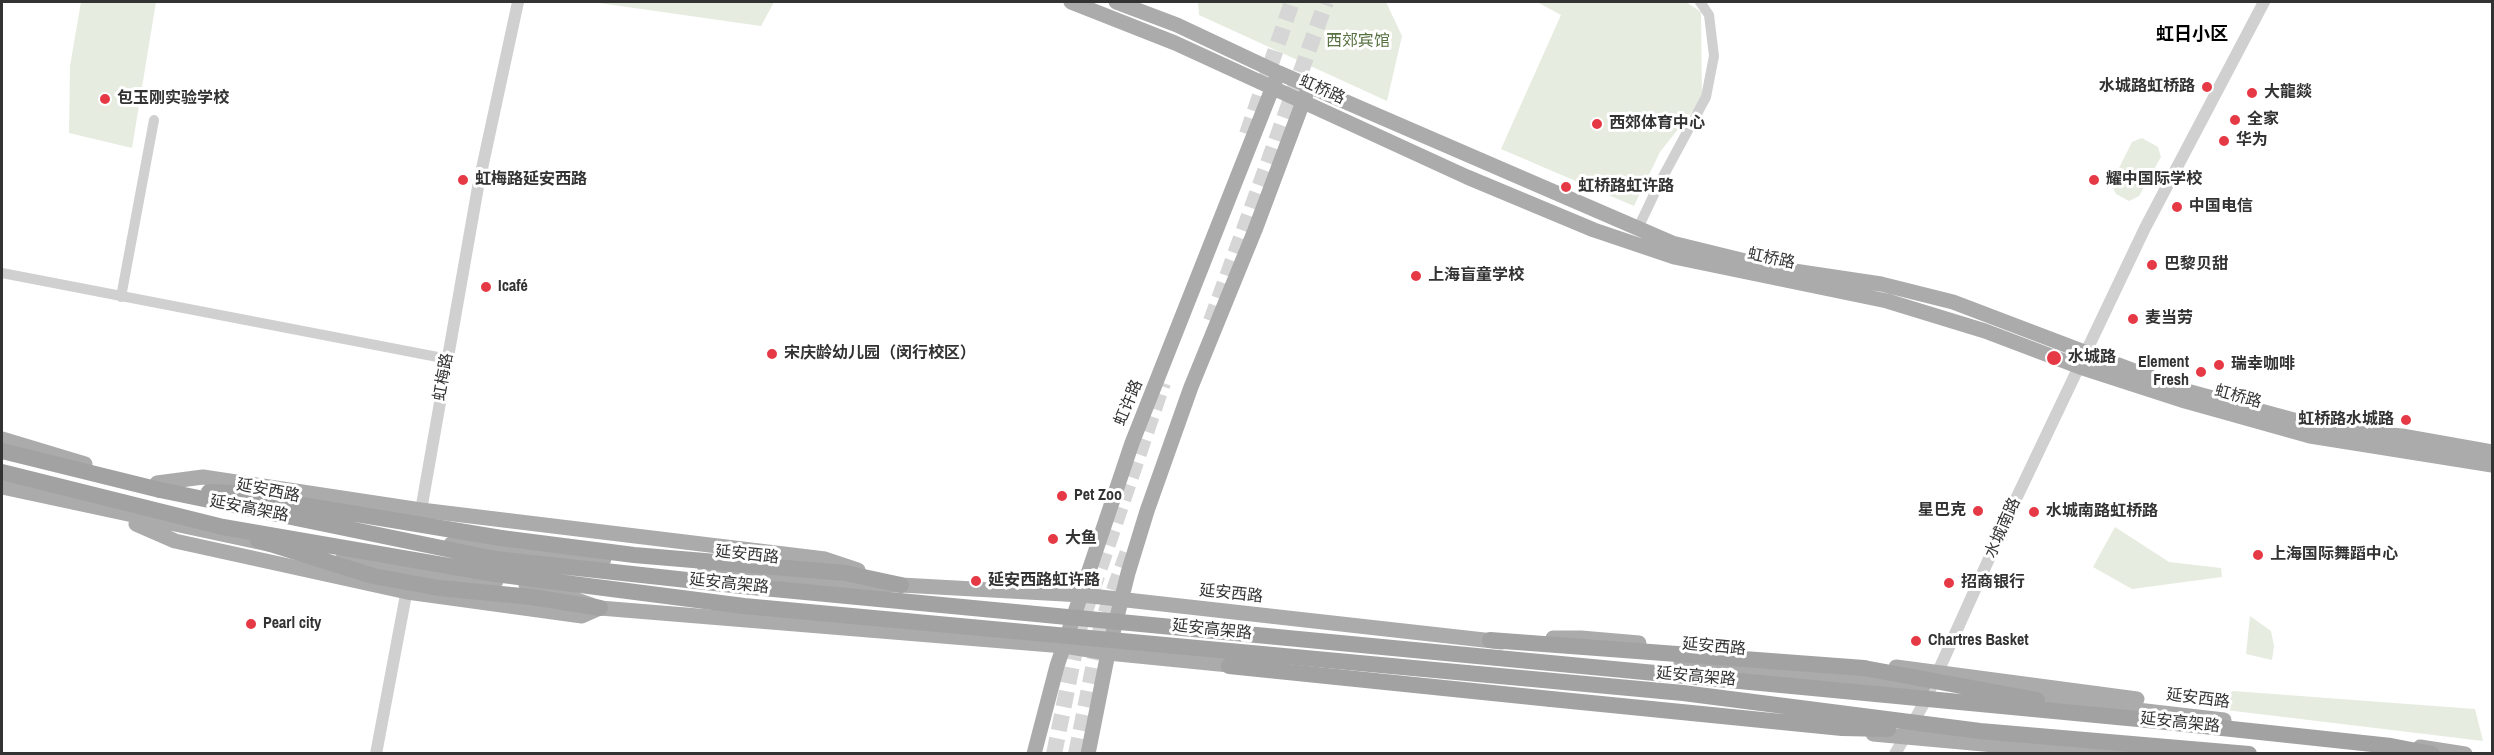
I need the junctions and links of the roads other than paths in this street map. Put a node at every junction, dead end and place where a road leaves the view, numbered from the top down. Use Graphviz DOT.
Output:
graph roads {
  1 [pos="518,2"];
  2 [pos="1071,2"];
  3 [pos="1116,2"];
  4 [pos="1700,2"];
  5 [pos="2264,2"];
  6 [pos="1279,73"];
  7 [pos="1308,85"];
  8 [pos="1273,88"];
  9 [pos="1303,101"];
  10 [pos="154,120"];
  11 [pos="1638,228"];
  12 [pos="2,273"];
  13 [pos="121,297"];
  14 [pos="2087,352"];
  15 [pos="448,359"];
  16 [pos="2080,367"];
  17 [pos="2,439"];
  18 [pos="2,451"];
  19 [pos="2493,452"];
  20 [pos="2493,465"];
  21 [pos="2,472"];
  22 [pos="2,487"];
  23 [pos="159,487"];
  24 [pos="103,510"];
  25 [pos="421,510"];
  26 [pos="224,527"];
  27 [pos="416,540"];
  28 [pos="410,572"];
  29 [pos="901,585"];
  30 [pos="407,592"];
  31 [pos="429,595"];
  32 [pos="1082,596"];
  33 [pos="1121,600"];
  34 [pos="600,608"];
  35 [pos="1490,640"];
  36 [pos="1064,646"];
  37 [pos="1108,653"];
  38 [pos="1229,666"];
  39 [pos="1938,671"];
  40 [pos="1931,686"];
  41 [pos="2138,719"];
  42 [pos="2217,719"];
  43 [pos="1916,720"];
  44 [pos="1980,731"];
  45 [pos="1902,737"];
  46 [pos="2384,747"];
  47 [pos="2187,748"];
  48 [pos="376,753"];
  49 [pos="1034,753"];
  50 [pos="1088,753"];
  51 [pos="1895,753"];
  52 [pos="2228,753"];
  53 [pos="2249,753"];
  54 [pos="2432,753"];
  55 [pos="2465,753"];
  1 -- 15 [label="street, 虹梅路"];
  2 -- 8 [label="main road, 虹桥路"];
  3 -- 6 [label="main road, 虹桥路"];
  4 -- 11 [label="street"];
  5 -- 14 [label="street"];
  6 -- 7 [label="main road, 虹桥路"];
  6 -- 8 [label="main road, 虹许路"];
  7 -- 9 [label="main road"];
  7 -- 11 [label="main road, 虹桥路"];
  8 -- 9 [label="main road, 虹桥路"];
  8 -- 32 [label="main road, 虹许路"];
  9 -- 16 [label="main road, 虹桥路"];
  9 -- 33 [label="main road"];
  10 -- 13 [label="street"];
  11 -- 14 [label="main road, 虹桥路"];
  12 -- 13 [label="street"];
  13 -- 15 [label="street"];
  14 -- 16 [label="street"];
  14 -- 19 [label="main road, 虹桥路"];
  15 -- 25 [label="street, 虹梅路"];
  16 -- 20 [label="main road, 虹桥路"];
  16 -- 39 [label="street, 水城南路"];
  17 -- 23 [label="main road, 延安西路"];
  18 -- 23 [label="highway, 延安高架路"];
  21 -- 26 [label="highway, 延安高架路, bridge"];
  22 -- 24 [label="main road"];
  23 -- 25 [label="main road"];
  23 -- 27 [label="main road, 延安西路"];
  23 -- 29 [label="highway, bridge"];
  23 -- 41 [label="highway, 延安高架路, bridge"];
  24 -- 28 [label="main road"];
  24 -- 30 [label="main road"];
  25 -- 27 [label="street, 虹梅路"];
  25 -- 29 [label="main road"];
  26 -- 34 [label="highway, bridge"];
  26 -- 44 [label="highway, 延安高架路, bridge"];
  27 -- 28 [label="street, 虹梅路"];
  27 -- 29 [label="main road, 延安西路"];
  28 -- 30 [label="street, 虹梅路"];
  28 -- 31 [label="main road"];
  28 -- 34 [label="main road"];
  29 -- 32 [label="main road, 延安西路"];
  30 -- 31 [label="main road"];
  30 -- 48 [label="street, 虹梅路"];
  31 -- 34 [label="main road"];
  32 -- 33 [label="main road, 延安西路"];
  32 -- 36 [label="main road, 虹许路"];
  33 -- 35 [label="main road, 延安西路"];
  33 -- 37 [label="main road"];
  34 -- 36 [label="main road"];
  35 -- 39 [label="main road"];
  35 -- 40 [label="main road, 延安西路"];
  35 -- 41 [label="highway, bridge"];
  36 -- 37 [label="main road"];
  36 -- 49 [label="main road, 虹许路"];
  37 -- 38 [label="main road"];
  37 -- 50 [label="main road"];
  38 -- 43 [label="main road"];
  38 -- 44 [label="highway, bridge"];
  38 -- 45 [label="main road"];
  39 -- 40 [label="street, 水城南路"];
  39 -- 42 [label="main road"];
  40 -- 42 [label="main road, 延安西路"];
  40 -- 43 [label="street, 水城南路"];
  41 -- 54 [label="highway, 延安高架路, bridge"];
  42 -- 46 [label="main road, 延安西路"];
  43 -- 45 [label="street, 水城南路"];
  43 -- 47 [label="main road"];
  44 -- 53 [label="highway, 延安高架路, bridge"];
  45 -- 47 [label="main road"];
  45 -- 51 [label="street, 水城南路"];
  46 -- 55 [label="main road, 延安西路"];
  47 -- 52 [label="main road"];
}
